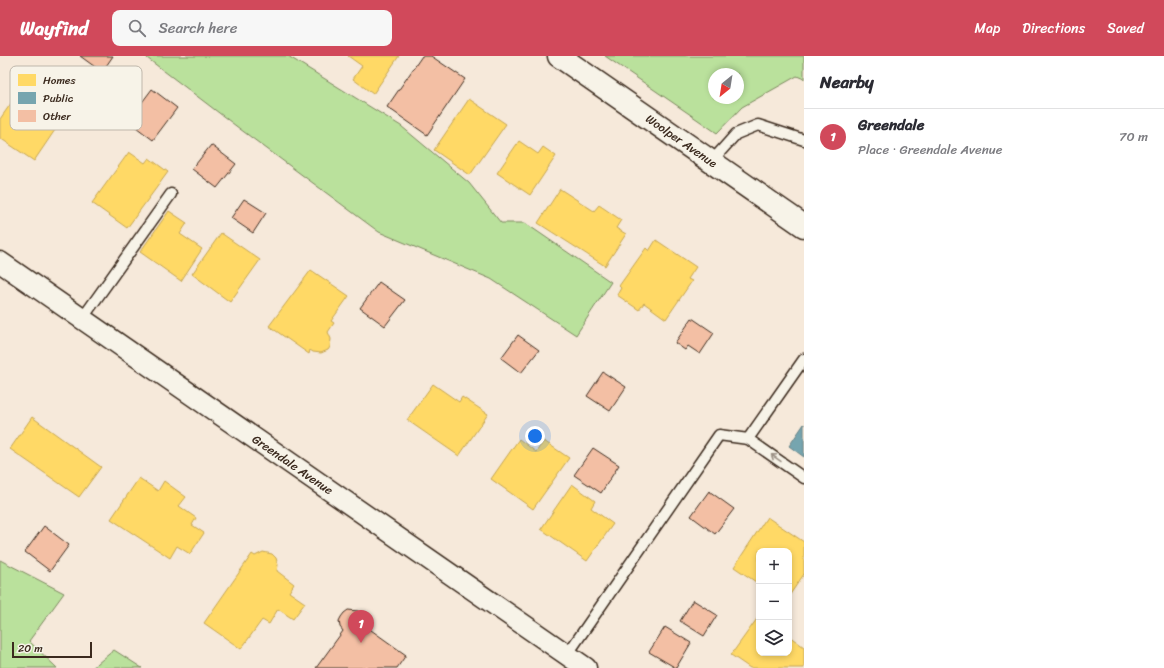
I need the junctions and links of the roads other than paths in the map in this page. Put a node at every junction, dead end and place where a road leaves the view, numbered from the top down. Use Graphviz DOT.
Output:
graph roads {
  1 [pos="559,56"];
  2 [pos="804,140"];
  3 [pos="711,162"];
  4 [pos="171,194"];
  5 [pos="804,226"];
  6 [pos="0,262"];
  7 [pos="82,319"];
  8 [pos="804,359"];
  9 [pos="748,438"];
  10 [pos="804,478"];
  11 [pos="567,655"];
  12 [pos="586,668"];
  1 -- 3 [label="street, Woolper Avenue"];
  2 -- 3 [label="lane"];
  3 -- 5 [label="street, Woolper Avenue"];
  4 -- 7 [label="lane"];
  6 -- 7 [label="street, Greendale Avenue"];
  7 -- 11 [label="street, Greendale Avenue"];
  8 -- 9 [label="lane"];
  10 -- 9 [label="lane, one-way"];
  9 -- 11 [label="lane"];
  11 -- 12 [label="street, Greendale Avenue"];
}
